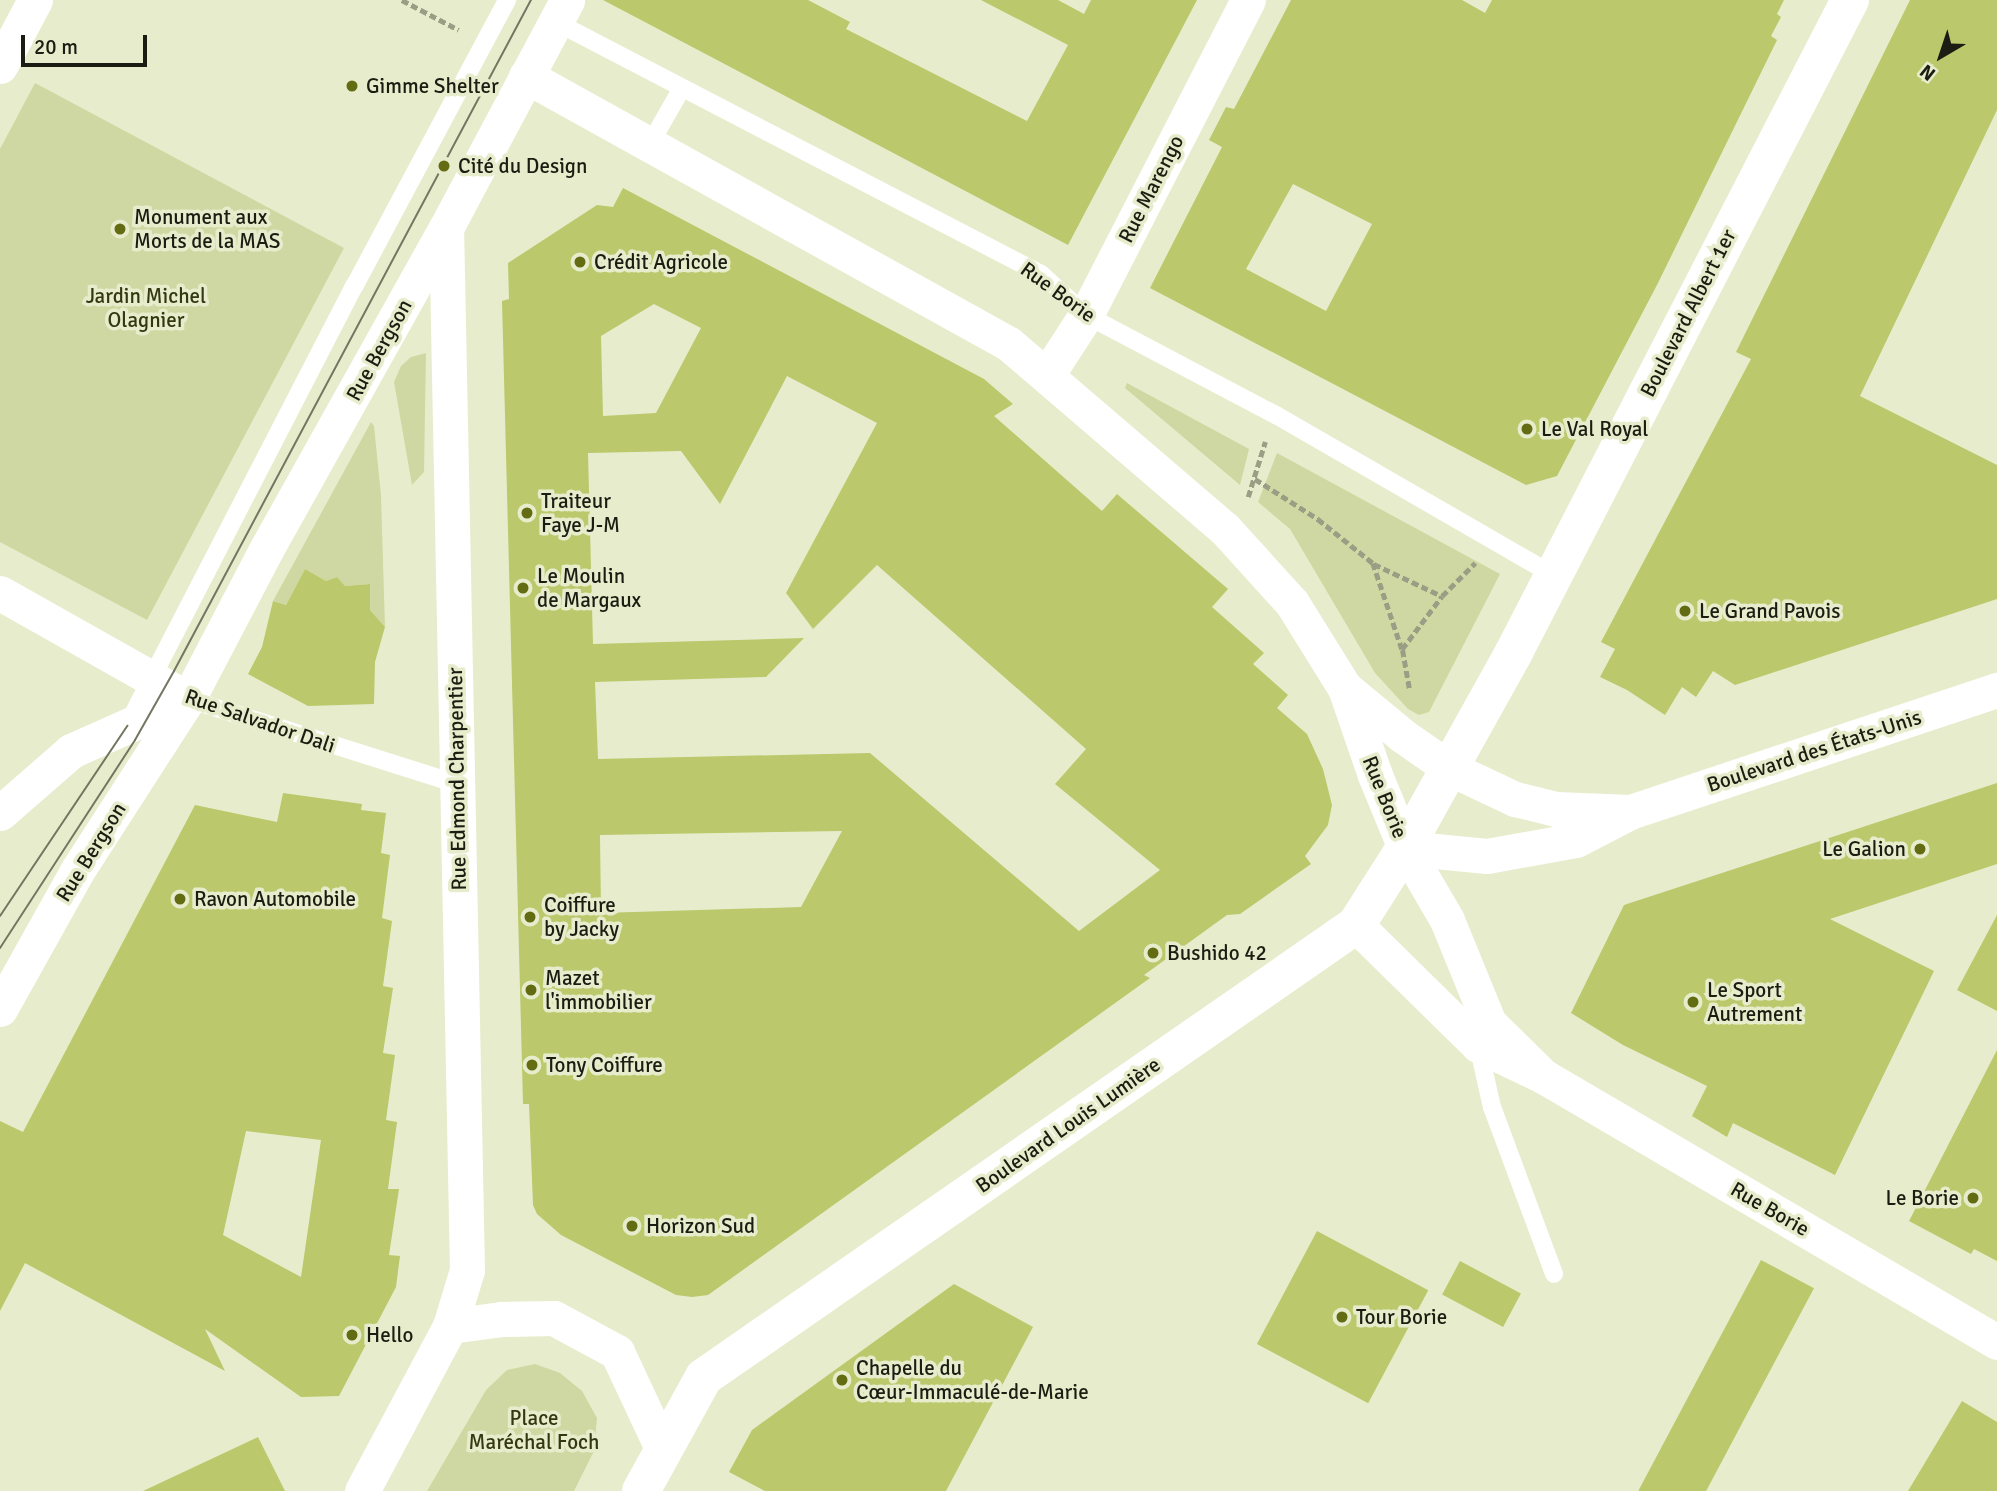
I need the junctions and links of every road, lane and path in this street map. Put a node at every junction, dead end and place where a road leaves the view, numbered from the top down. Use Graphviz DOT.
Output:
graph roads {
  1 [pos="35,0"];
  2 [pos="507,0"];
  3 [pos="1248,0"];
  4 [pos="1850,0"];
  5 [pos="561,11"];
  6 [pos="0,66"];
  7 [pos="526,76"];
  8 [pos="682,88"];
  9 [pos="650,144"];
  10 [pos="446,228"];
  11 [pos="1086,315"];
  12 [pos="1047,375"];
  13 [pos="1276,415"];
  14 [pos="1255,479"];
  15 [pos="1224,528"];
  16 [pos="1494,542"];
  17 [pos="1373,563"];
  18 [pos="1553,575"];
  19 [pos="0,593"];
  20 [pos="1442,596"];
  21 [pos="1402,649"];
  22 [pos="151,678"];
  23 [pos="1345,688"];
  24 [pos="1997,690"];
  25 [pos="188,699"];
  26 [pos="127,726"];
  27 [pos="1403,736"];
  28 [pos="1449,768"];
  29 [pos="457,784"];
  30 [pos="1630,812"];
  31 [pos="0,813"];
  32 [pos="1405,848"];
  33 [pos="1356,925"];
  34 [pos="0,1009"];
  35 [pos="1478,1045"];
  36 [pos="1543,1076"];
  37 [pos="1554,1274"];
  38 [pos="450,1326"];
  39 [pos="1997,1342"];
  40 [pos="663,1450"];
  41 [pos="362,1491"];
  42 [pos="640,1491"];
  1 -- 6 [label="street"];
  2 -- 22 [label="lane"];
  3 -- 11 [label="street, Rue Marengo"];
  4 -- 18 [label="main road, Boulevard Albert 1er"];
  5 -- 7 [label="street, Rue Bergson"];
  5 -- 8 [label="lane, Rue Borie"];
  7 -- 9 [label="street, Rue Borie"];
  7 -- 10 [label="street, Rue Bergson"];
  8 -- 9 [label="lane"];
  8 -- 11 [label="lane, Rue Borie"];
  9 -- 12 [label="street, Rue Borie"];
  10 -- 25 [label="street, Rue Bergson"];
  10 -- 29 [label="street, Rue Edmond Charpentier"];
  11 -- 12 [label="street, Rue Marengo"];
  11 -- 13 [label="lane, Rue Borie"];
  12 -- 15 [label="street, Rue Borie"];
  13 -- 14 [label="path"];
  13 -- 16 [label="lane, Rue Borie"];
  14 -- 15 [label="path"];
  14 -- 17 [label="path"];
  15 -- 23 [label="street, Rue Borie"];
  16 -- 18 [label="lane, Rue Borie"];
  16 -- 20 [label="path"];
  17 -- 20 [label="path"];
  17 -- 21 [label="path"];
  18 -- 28 [label="main road, Boulevard Albert 1er"];
  19 -- 22 [label="street, Rue Salvador Dali"];
  20 -- 21 [label="path"];
  21 -- 27 [label="path"];
  22 -- 25 [label="street, Rue Salvador Dali"];
  22 -- 26 [label="lane"];
  23 -- 27 [label="street, Rue Borie"];
  23 -- 32 [label="street, Rue Borie"];
  24 -- 30 [label="street, Boulevard des États-Unis"];
  25 -- 26 [label="street"];
  25 -- 29 [label="lane, Rue Salvador Dali"];
  25 -- 34 [label="street, Rue Bergson"];
  26 -- 31 [label="street"];
  27 -- 28 [label="street, Rue Borie"];
  28 -- 30 [label="street, Boulevard des États-Unis"];
  28 -- 32 [label="main road, Boulevard Albert 1er"];
  29 -- 38 [label="street, Rue Edmond Charpentier"];
  30 -- 32 [label="street, Boulevard des États-Unis"];
  32 -- 33 [label="main road, Boulevard Louis Lumière"];
  32 -- 36 [label="street, Rue Borie"];
  33 -- 35 [label="street, Rue Borie"];
  33 -- 40 [label="main road, Boulevard Louis Lumière"];
  35 -- 36 [label="street, Rue Borie"];
  35 -- 37 [label="lane"];
  36 -- 39 [label="street, Rue Borie"];
  38 -- 40 [label="street"];
  38 -- 41 [label="street"];
  40 -- 42 [label="main road"];
}
